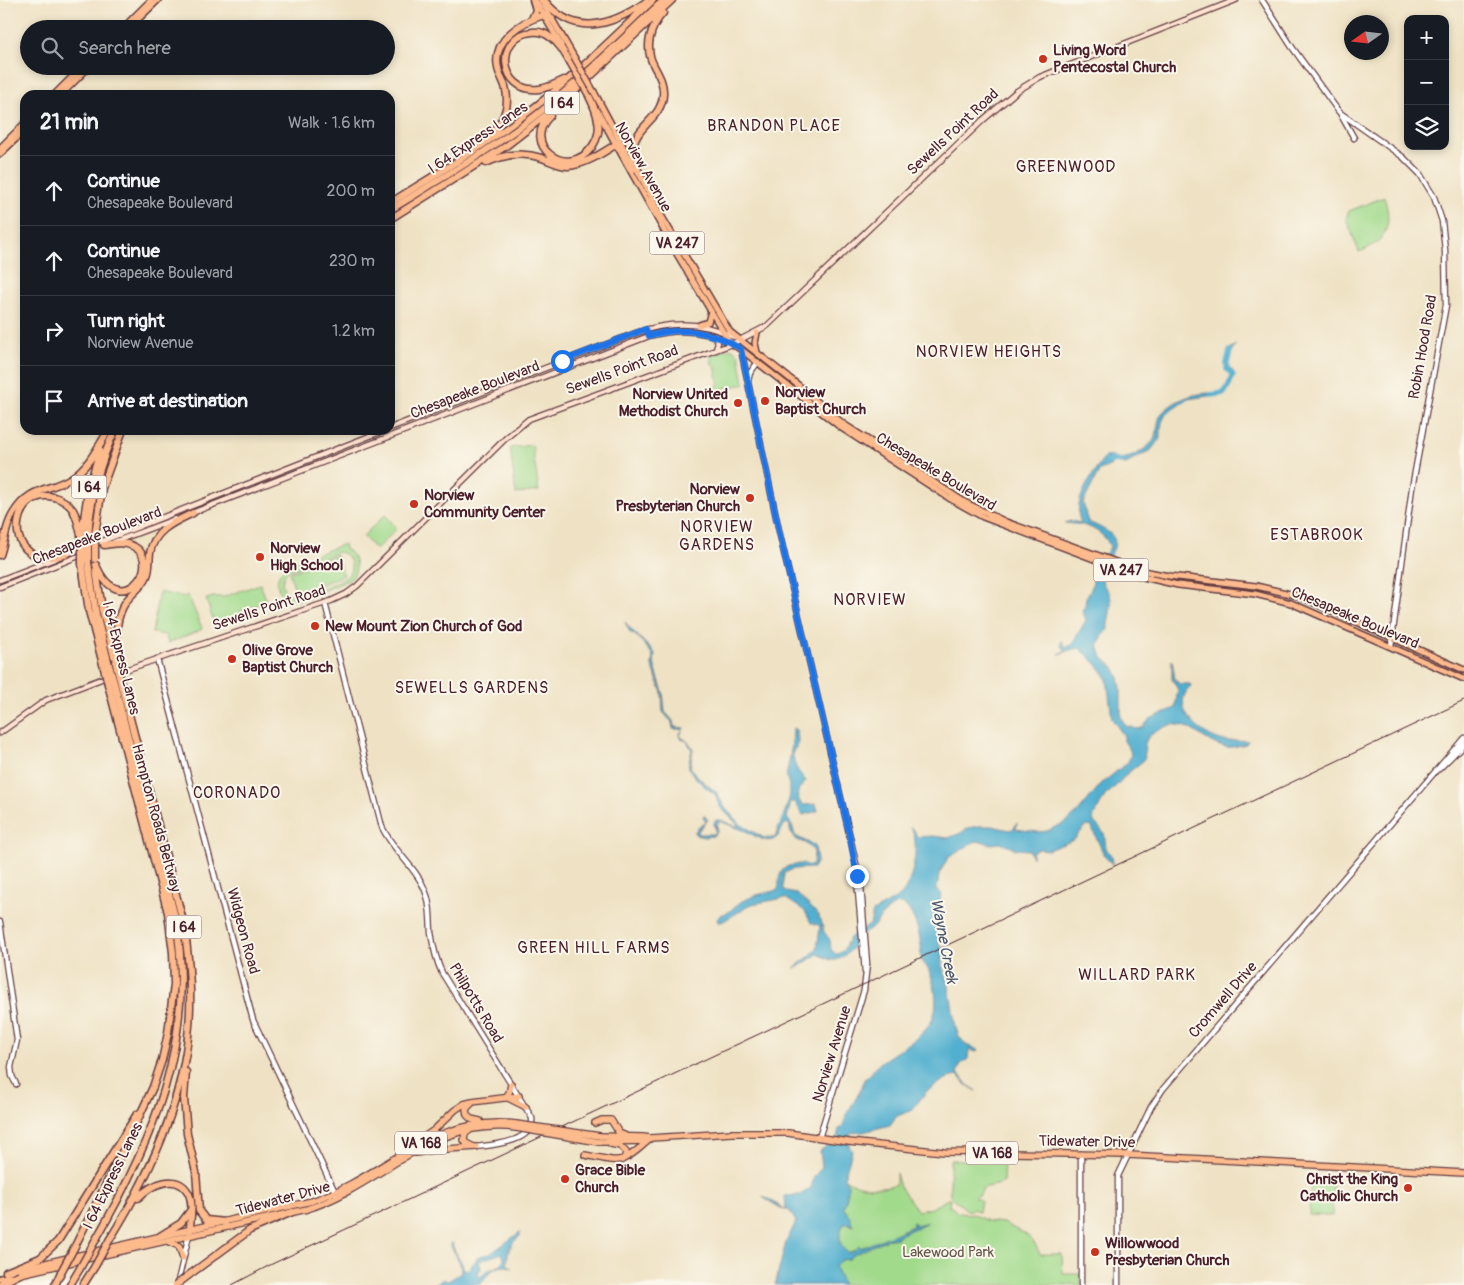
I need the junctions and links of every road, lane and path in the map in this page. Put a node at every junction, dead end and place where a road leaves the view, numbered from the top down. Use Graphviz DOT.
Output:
graph roads {
  1 [pos="151,0"];
  2 [pos="158,0"];
  3 [pos="534,0"];
  4 [pos="542,0"];
  5 [pos="651,0"];
  6 [pos="1236,0"];
  7 [pos="1262,0"];
  8 [pos="668,1"];
  9 [pos="544,15"];
  10 [pos="552,19"];
  11 [pos="131,20"];
  12 [pos="137,20"];
  13 [pos="531,20"];
  14 [pos="572,59"];
  15 [pos="74,75"];
  16 [pos="81,75"];
  17 [pos="570,78"];
  18 [pos="59,90"];
  19 [pos="66,90"];
  20 [pos="591,94"];
  21 [pos="563,102"];
  22 [pos="1339,112"];
  23 [pos="20,128"];
  24 [pos="20,135"];
  25 [pos="1354,138"];
  26 [pos="618,143"];
  27 [pos="0,148"];
  28 [pos="477,149"];
  29 [pos="0,154"];
  30 [pos="437,190"];
  31 [pos="395,200"];
  32 [pos="654,203"];
  33 [pos="395,207"];
  34 [pos="395,216"];
  35 [pos="711,310"];
  36 [pos="699,325"];
  37 [pos="646,329"];
  38 [pos="723,332"];
  39 [pos="756,332"];
  40 [pos="649,336"];
  41 [pos="715,336"];
  42 [pos="740,340"];
  43 [pos="732,344"];
  44 [pos="741,349"];
  45 [pos="716,350"];
  46 [pos="758,353"];
  47 [pos="758,362"];
  48 [pos="748,382"];
  49 [pos="395,426"];
  50 [pos="106,435"];
  51 [pos="106,435"];
  52 [pos="113,435"];
  53 [pos="121,435"];
  54 [pos="372,435"];
  55 [pos="394,435"];
  56 [pos="395,435"];
  57 [pos="193,513"];
  58 [pos="88,537"];
  59 [pos="104,545"];
  60 [pos="0,555"];
  61 [pos="65,555"];
  62 [pos="90,562"];
  63 [pos="0,580"];
  64 [pos="0,587"];
  65 [pos="325,603"];
  66 [pos="1392,637"];
  67 [pos="1391,646"];
  68 [pos="157,659"];
  69 [pos="112,665"];
  70 [pos="1464,670"];
  71 [pos="1464,679"];
  72 [pos="114,683"];
  73 [pos="0,733"];
  74 [pos="1464,738"];
  75 [pos="1464,744"];
  76 [pos="1438,770"];
  77 [pos="0,922"];
  78 [pos="190,1009"];
  79 [pos="16,1084"];
  80 [pos="511,1084"];
  81 [pos="153,1087"];
  82 [pos="519,1096"];
  83 [pos="506,1098"];
  84 [pos="477,1101"];
  85 [pos="526,1107"];
  86 [pos="487,1123"];
  87 [pos="595,1123"];
  88 [pos="614,1124"];
  89 [pos="516,1126"];
  90 [pos="474,1128"];
  91 [pos="631,1137"];
  92 [pos="650,1138"];
  93 [pos="819,1138"];
  94 [pos="600,1139"];
  95 [pos="476,1147"];
  96 [pos="408,1153"];
  97 [pos="1081,1154"];
  98 [pos="1128,1154"];
  99 [pos="585,1155"];
  100 [pos="622,1160"];
  101 [pos="1464,1173"];
  102 [pos="198,1194"];
  103 [pos="337,1195"];
  104 [pos="132,1204"];
  105 [pos="191,1206"];
  106 [pos="292,1212"];
  107 [pos="225,1222"];
  108 [pos="190,1233"];
  109 [pos="162,1239"];
  110 [pos="183,1258"];
  111 [pos="3,1273"];
  112 [pos="20,1274"];
  113 [pos="0,1278"];
  114 [pos="0,1284"];
  115 [pos="55,1285"];
  116 [pos="70,1285"];
  117 [pos="83,1285"];
  118 [pos="176,1285"];
  119 [pos="1081,1285"];
  120 [pos="1118,1285"];
  1 -- 11 [label="main road"];
  2 -- 12 [label="main road"];
  3 -- 9 [label="main road, Norview Avenue / VA 247"];
  3 -- 13 [label="highway"];
  4 -- 5 [label="highway"];
  4 -- 10 [label="main road, Norview Avenue / VA 247"];
  5 -- 17 [label="highway, I 64"];
  6 -- 39 [label="main road, Sewells Point Road"];
  7 -- 22 [label="street, Robin Hood Road"];
  8 -- 21 [label="highway, I 64"];
  8 -- 32 [label="highway"];
  8 -- 33 [label="highway, I 64 Express Lanes"];
  9 -- 10 [label="highway"];
  9 -- 13 [label="highway"];
  9 -- 14 [label="main road, Norview Avenue / VA 247"];
  10 -- 14 [label="main road, Norview Avenue / VA 247"];
  13 -- 28 [label="highway"];
  14 -- 17 [label="highway"];
  14 -- 20 [label="main road, Norview Avenue / VA 247, bridge"];
  15 -- 18 [label="main road"];
  16 -- 19 [label="main road"];
  17 -- 28 [label="highway, I 64"];
  20 -- 21 [label="highway"];
  20 -- 26 [label="main road, Norview Avenue / VA 247"];
  21 -- 30 [label="highway, I 64"];
  22 -- 25 [label="street"];
  22 -- 66 [label="street, Robin Hood Road"];
  23 -- 27 [label="main road"];
  24 -- 29 [label="main road"];
  26 -- 30 [label="highway"];
  26 -- 32 [label="main road, Norview Avenue / VA 247"];
  26 -- 35 [label="main road, Norview Avenue / VA 247"];
  28 -- 31 [label="highway, I 64"];
  30 -- 34 [label="highway, I 64"];
  32 -- 42 [label="main road, Norview Avenue / VA 247"];
  35 -- 36 [label="main road"];
  35 -- 38 [label="main road, Norview Avenue / VA 247"];
  36 -- 37 [label="main road, Chesapeake Boulevard"];
  36 -- 38 [label="main road, Chesapeake Boulevard"];
  37 -- 40 [label="main road"];
  37 -- 49 [label="main road, Chesapeake Boulevard"];
  38 -- 42 [label="main road, Chesapeake Boulevard"];
  38 -- 43 [label="main road, Norview Avenue / VA 247"];
  39 -- 42 [label="main road, Sewells Point Road"];
  39 -- 46 [label="main road"];
  40 -- 41 [label="main road, Chesapeake Boulevard"];
  40 -- 56 [label="main road, Chesapeake Boulevard"];
  41 -- 43 [label="main road, Chesapeake Boulevard"];
  41 -- 45 [label="main road"];
  42 -- 43 [label="main road, Sewells Point Road"];
  42 -- 46 [label="main road, Chesapeake Boulevard / VA 247"];
  43 -- 44 [label="main road, Chesapeake Boulevard / VA 247"];
  43 -- 45 [label="main road, Sewells Point Road"];
  44 -- 47 [label="main road, Chesapeake Boulevard / VA 247"];
  44 -- 48 [label="street, Norview Avenue"];
  45 -- 65 [label="main road, Sewells Point Road"];
  46 -- 66 [label="main road, Chesapeake Boulevard / VA 247"];
  47 -- 48 [label="street"];
  47 -- 67 [label="main road, Chesapeake Boulevard / VA 247"];
  48 -- 93 [label="street, Norview Avenue"];
  50 -- 58 [label="highway, I 64"];
  51 -- 60 [label="highway"];
  52 -- 58 [label="highway"];
  53 -- 58 [label="highway, I 64"];
  54 -- 61 [label="main road, Chesapeake Boulevard"];
  55 -- 57 [label="main road, Chesapeake Boulevard"];
  57 -- 59 [label="main road, Chesapeake Boulevard"];
  57 -- 69 [label="highway"];
  58 -- 61 [label="highway"];
  58 -- 62 [label="highway, I 64, bridge"];
  58 -- 62 [label="highway, I 64, bridge"];
  59 -- 62 [label="highway"];
  59 -- 64 [label="main road, Chesapeake Boulevard"];
  61 -- 63 [label="main road, Chesapeake Boulevard"];
  62 -- 69 [label="highway, I 64 Express Lanes"];
  65 -- 68 [label="main road, Sewells Point Road"];
  65 -- 80 [label="street, Philpotts Road"];
  66 -- 67 [label="street, Robin Hood Road"];
  66 -- 70 [label="main road, Chesapeake Boulevard / VA 247"];
  67 -- 71 [label="main road, Chesapeake Boulevard / VA 247"];
  68 -- 73 [label="main road, Sewells Point Road"];
  68 -- 103 [label="street, Widgeon Road"];
  69 -- 72 [label="highway, Hampton Roads Beltway / I 64, bridge"];
  69 -- 72 [label="highway, Hampton Roads Beltway / I 64, bridge"];
  72 -- 78 [label="highway, Hampton Roads Beltway / I 64"];
  72 -- 81 [label="highway, Hampton Roads Beltway / I 64"];
  72 -- 116 [label="highway, I 64 Express Lanes, bridge"];
  74 -- 76 [label="street, Cromwell Drive"];
  75 -- 76 [label="street, Cromwell Drive"];
  76 -- 98 [label="street, Cromwell Drive"];
  77 -- 79 [label="street"];
  78 -- 102 [label="highway"];
  78 -- 104 [label="highway, Hampton Roads Beltway / I 64"];
  80 -- 82 [label="street, Philpotts Road"];
  80 -- 83 [label="highway"];
  81 -- 111 [label="highway"];
  81 -- 115 [label="highway, Hampton Roads Beltway / I 64, bridge"];
  82 -- 83 [label="highway"];
  82 -- 85 [label="street, Philpotts Road"];
  83 -- 84 [label="highway"];
  83 -- 85 [label="highway"];
  84 -- 86 [label="highway"];
  84 -- 96 [label="highway"];
  85 -- 95 [label="street, Philpotts Road"];
  86 -- 89 [label="highway, Tidewater Drive / VA 168"];
  86 -- 96 [label="highway, Tidewater Drive / VA 168"];
  87 -- 88 [label="highway"];
  88 -- 91 [label="highway"];
  88 -- 94 [label="highway"];
  89 -- 90 [label="highway, Tidewater Drive / VA 168"];
  89 -- 94 [label="highway, Tidewater Drive / VA 168, bridge"];
  90 -- 95 [label="highway"];
  90 -- 96 [label="highway, Tidewater Drive / VA 168"];
  91 -- 92 [label="highway, Tidewater Drive / VA 168"];
  91 -- 94 [label="highway, Tidewater Drive / VA 168"];
  92 -- 93 [label="highway, Tidewater Drive / VA 168"];
  92 -- 94 [label="highway, Tidewater Drive / VA 168"];
  92 -- 100 [label="highway"];
  93 -- 97 [label="highway, Tidewater Drive / VA 168"];
  94 -- 100 [label="highway"];
  95 -- 96 [label="highway"];
  96 -- 103 [label="highway, Tidewater Drive / VA 168"];
  97 -- 98 [label="highway, Tidewater Drive / VA 168"];
  97 -- 119 [label="street"];
  98 -- 101 [label="highway, Tidewater Drive / VA 168"];
  98 -- 120 [label="street, Cromwell Drive"];
  99 -- 100 [label="highway"];
  102 -- 107 [label="highway"];
  102 -- 108 [label="highway"];
  103 -- 106 [label="highway, Tidewater Drive / VA 168"];
  103 -- 107 [label="highway, Tidewater Drive / VA 168"];
  104 -- 105 [label="highway"];
  104 -- 117 [label="highway, Hampton Roads Beltway / I 64, bridge"];
  105 -- 108 [label="highway"];
  105 -- 109 [label="highway"];
  106 -- 108 [label="highway, Tidewater Drive / VA 168"];
  106 -- 118 [label="highway, bridge"];
  107 -- 108 [label="highway, Tidewater Drive / VA 168"];
  108 -- 109 [label="highway, Tidewater Drive / VA 168"];
  108 -- 110 [label="street"];
  109 -- 110 [label="highway"];
  109 -- 111 [label="highway, Tidewater Drive / VA 168"];
  109 -- 112 [label="highway, Tidewater Drive / VA 168"];
  110 -- 118 [label="street"];
  112 -- 113 [label="main road, Tidewater Drive / VA 168"];
  112 -- 114 [label="highway"];
}
